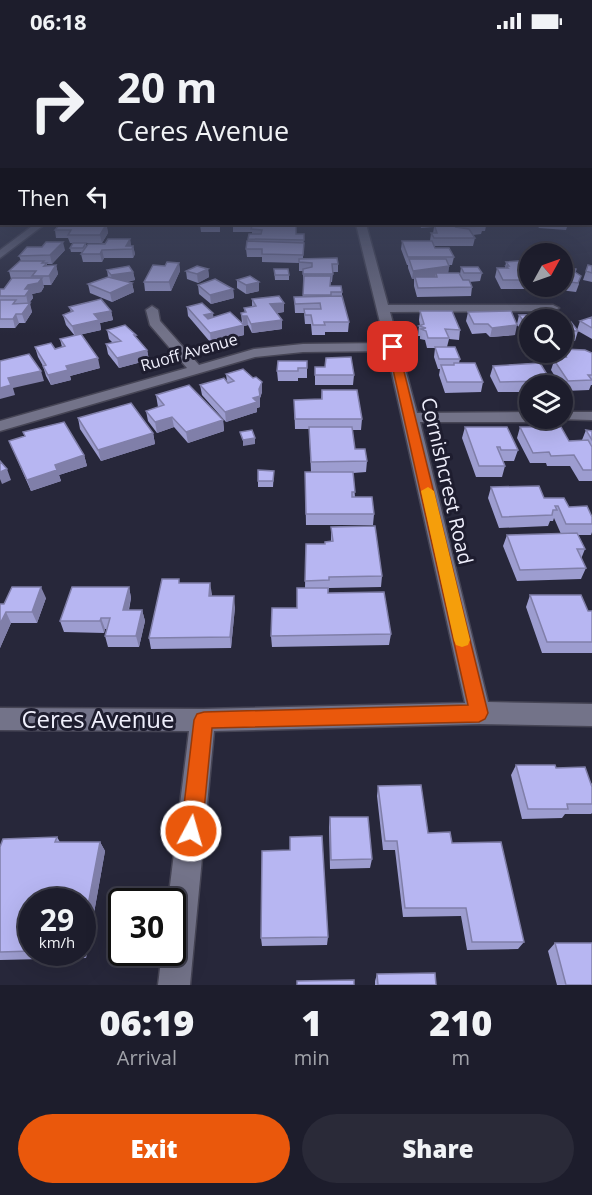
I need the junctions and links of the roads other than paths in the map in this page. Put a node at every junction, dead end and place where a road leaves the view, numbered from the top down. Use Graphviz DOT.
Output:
graph roads {
  1 [pos="367,247"];
  2 [pos="553,308"];
  3 [pos="383,309"];
  4 [pos="152,310"];
  5 [pos="393,347"];
  6 [pos="195,369"];
  7 [pos="573,416"];
  8 [pos="592,416"];
  9 [pos="519,417"];
  10 [pos="411,418"];
  11 [pos="0,426"];
  12 [pos="479,713"];
  13 [pos="592,715"];
  14 [pos="0,719"];
  15 [pos="204,720"];
  16 [pos="174,985"];
  1 -- 3 [label="street, Cornishcrest Road"];
  2 -- 3 [label="street"];
  3 -- 5 [label="street, Cornishcrest Road"];
  4 -- 6 [label="street"];
  5 -- 6 [label="street, Ruoff Avenue"];
  5 -- 10 [label="street, Cornishcrest Road"];
  6 -- 11 [label="street, Ruoff Avenue"];
  7 -- 8 [label="street"];
  9 -- 10 [label="street"];
  10 -- 12 [label="street, Cornishcrest Road"];
  12 -- 13 [label="street, Ceres Avenue"];
  12 -- 15 [label="street, Ceres Avenue"];
  14 -- 15 [label="street, Ceres Avenue"];
  15 -- 16 [label="street"];
}
